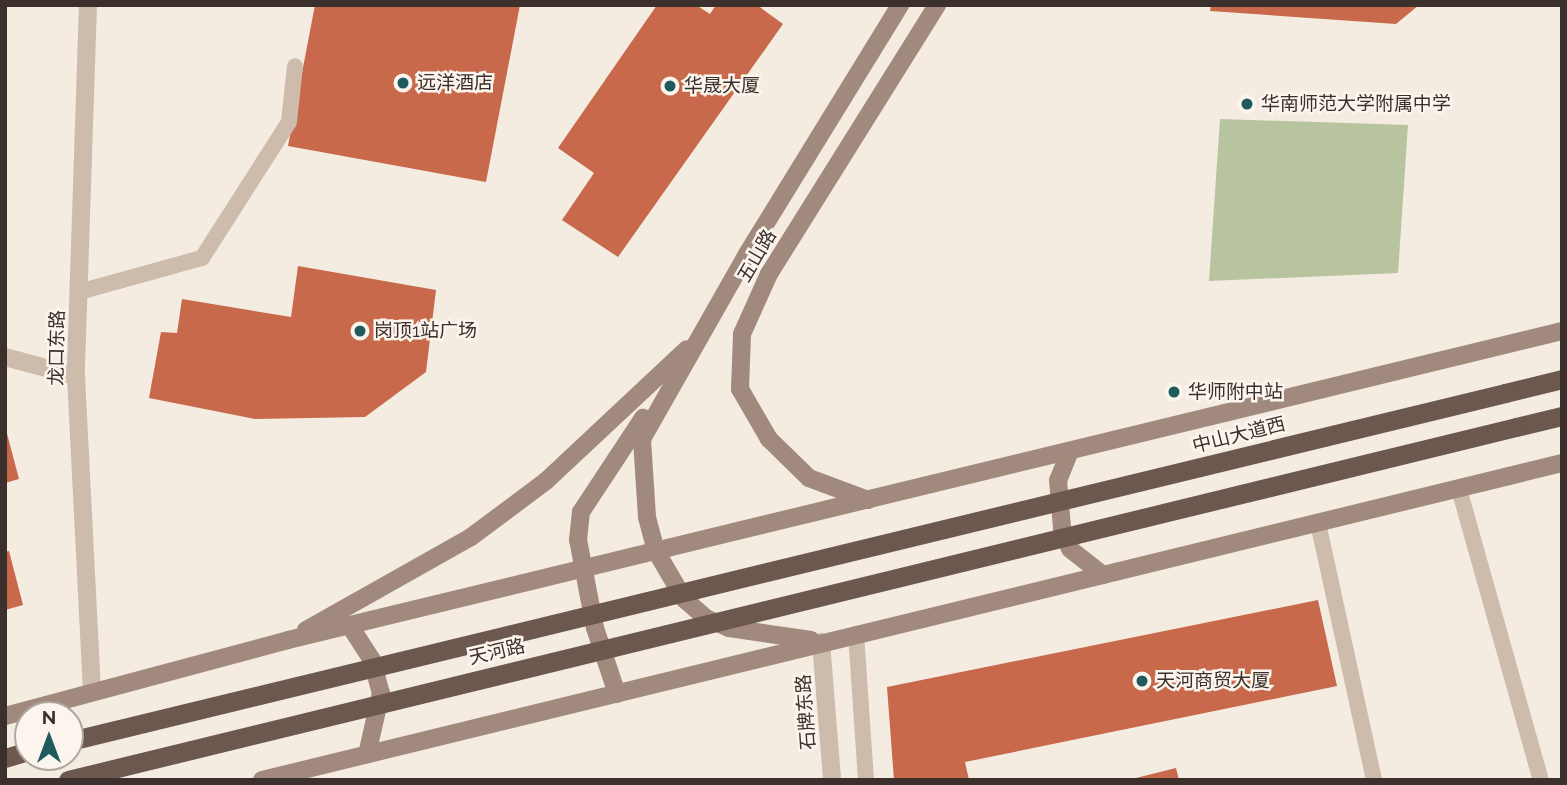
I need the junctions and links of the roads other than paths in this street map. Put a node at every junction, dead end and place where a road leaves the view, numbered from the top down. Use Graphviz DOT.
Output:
graph roads {
  1 [pos="88,5"];
  2 [pos="900,5"];
  3 [pos="937,5"];
  4 [pos="295,66"];
  5 [pos="79,292"];
  6 [pos="1562,331"];
  7 [pos="697,340"];
  8 [pos="5,357"];
  9 [pos="76,376"];
  10 [pos="1562,379"];
  11 [pos="1562,416"];
  12 [pos="1070,451"];
  13 [pos="1562,463"];
  14 [pos="1459,489"];
  15 [pos="868,500"];
  16 [pos="1318,523"];
  17 [pos="927,533"];
  18 [pos="656,551"];
  19 [pos="582,570"];
  20 [pos="1103,575"];
  21 [pos="350,626"];
  22 [pos="856,634"];
  23 [pos="288,640"];
  24 [pos="821,642"];
  25 [pos="92,691"];
  26 [pos="617,694"];
  27 [pos="5,716"];
  28 [pos="84,738"];
  29 [pos="367,754"];
  30 [pos="68,780"];
  31 [pos="262,780"];
  32 [pos="832,780"];
  33 [pos="866,780"];
  34 [pos="1374,780"];
  35 [pos="1541,780"];
  1 -- 5 [label="street, 龙口东路"];
  2 -- 7 [label="main road, 五山路"];
  3 -- 15 [label="main road, 五山路"];
  4 -- 5 [label="lane"];
  5 -- 9 [label="street, 龙口东路"];
  6 -- 12 [label="main road"];
  7 -- 18 [label="main road, 五山路"];
  7 -- 19 [label="main road, 五山路"];
  7 -- 23 [label="main road"];
  8 -- 9 [label="street"];
  9 -- 25 [label="street, 龙口东路"];
  10 -- 17 [label="highway, 中山大道西, bridge"];
  11 -- 30 [label="highway, 天河路, bridge"];
  12 -- 15 [label="main road"];
  12 -- 20 [label="main road"];
  13 -- 14 [label="main road"];
  14 -- 16 [label="main road"];
  14 -- 35 [label="lane"];
  15 -- 18 [label="main road"];
  16 -- 20 [label="main road"];
  16 -- 34 [label="lane"];
  17 -- 28 [label="highway, 天河路, bridge"];
  18 -- 19 [label="main road"];
  18 -- 24 [label="main road, 五山路"];
  19 -- 21 [label="main road"];
  19 -- 26 [label="main road, 五山路"];
  20 -- 22 [label="main road"];
  21 -- 23 [label="main road"];
  21 -- 29 [label="main road"];
  22 -- 24 [label="main road"];
  22 -- 33 [label="lane"];
  23 -- 25 [label="main road"];
  24 -- 26 [label="main road"];
  24 -- 32 [label="street, 石牌东路"];
  25 -- 27 [label="main road"];
  26 -- 29 [label="main road"];
  29 -- 31 [label="main road"];
}
